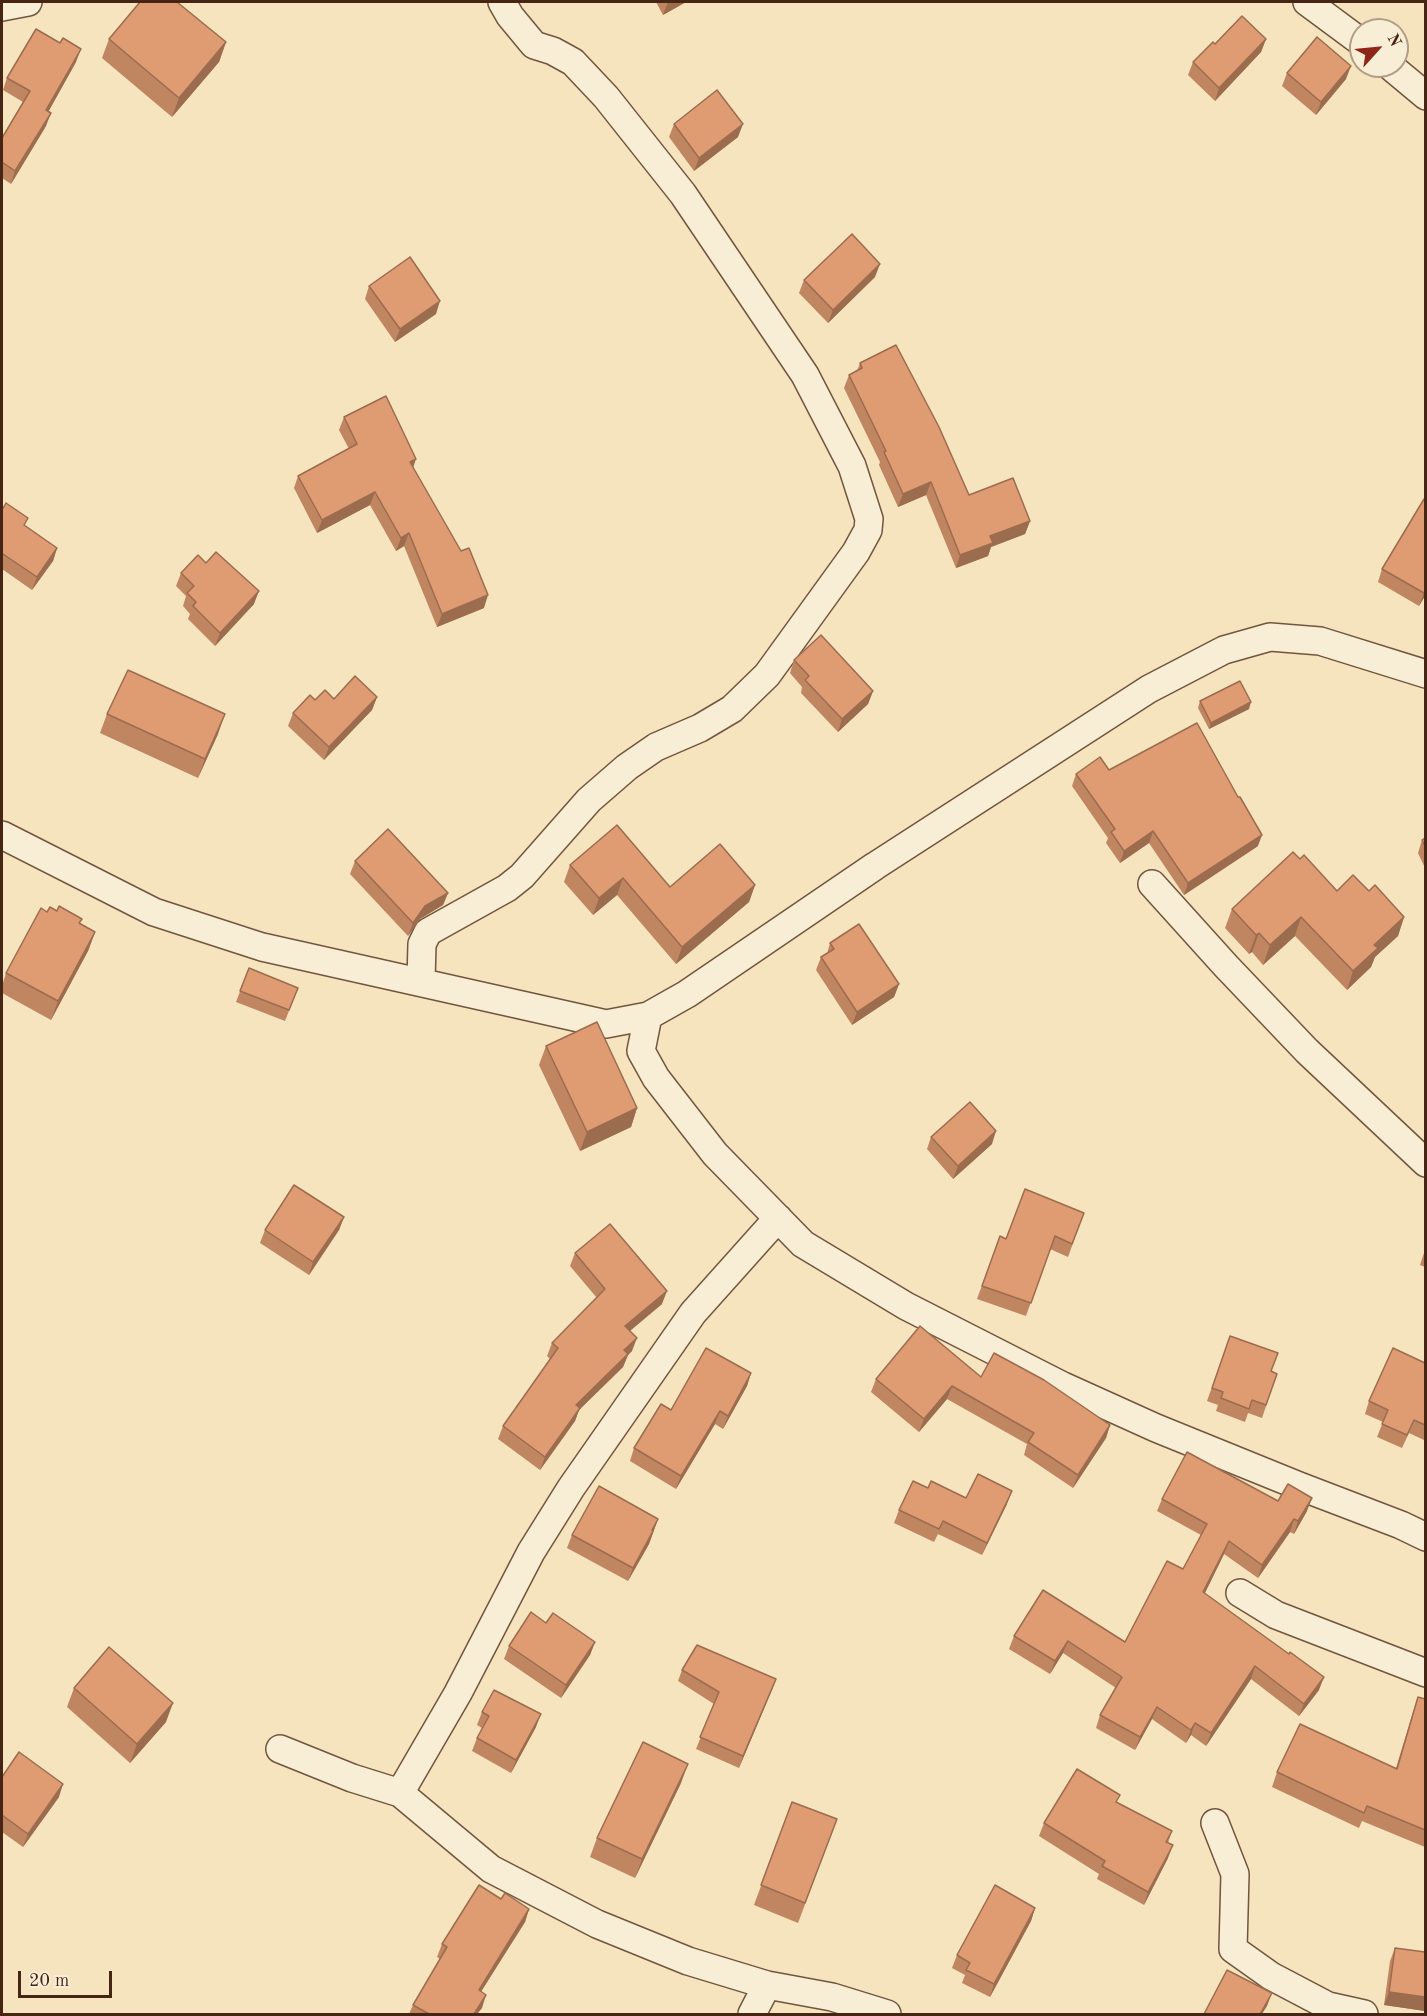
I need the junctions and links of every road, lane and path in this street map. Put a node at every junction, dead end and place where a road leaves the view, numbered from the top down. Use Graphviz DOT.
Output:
graph roads {
  1 [pos="28,2"];
  2 [pos="502,2"];
  3 [pos="1307,2"];
  4 [pos="2,7"];
  5 [pos="1349,33"];
  6 [pos="1404,78"];
  7 [pos="1425,96"];
  8 [pos="1425,674"];
  9 [pos="2,835"];
  10 [pos="1152,884"];
  11 [pos="421,981"];
  12 [pos="648,1016"];
  13 [pos="1425,1163"];
  14 [pos="778,1218"];
  15 [pos="1425,1537"];
  16 [pos="1240,1593"];
  17 [pos="1425,1673"];
  18 [pos="280,1749"];
  19 [pos="400,1793"];
  20 [pos="1215,1823"];
  21 [pos="767,1985"];
  22 [pos="752,2014"];
  23 [pos="887,2014"];
  24 [pos="1364,2014"];
  1 -- 4 [label="street"];
  2 -- 11 [label="street"];
  3 -- 5 [label="street"];
  6 -- 7 [label="street"];
  8 -- 12 [label="street"];
  9 -- 11 [label="street"];
  10 -- 13 [label="street"];
  11 -- 12 [label="street"];
  12 -- 14 [label="street"];
  14 -- 15 [label="street"];
  14 -- 19 [label="street"];
  16 -- 17 [label="street"];
  18 -- 19 [label="street"];
  19 -- 21 [label="street"];
  20 -- 24 [label="street"];
  21 -- 22 [label="street"];
  21 -- 23 [label="street"];
}
